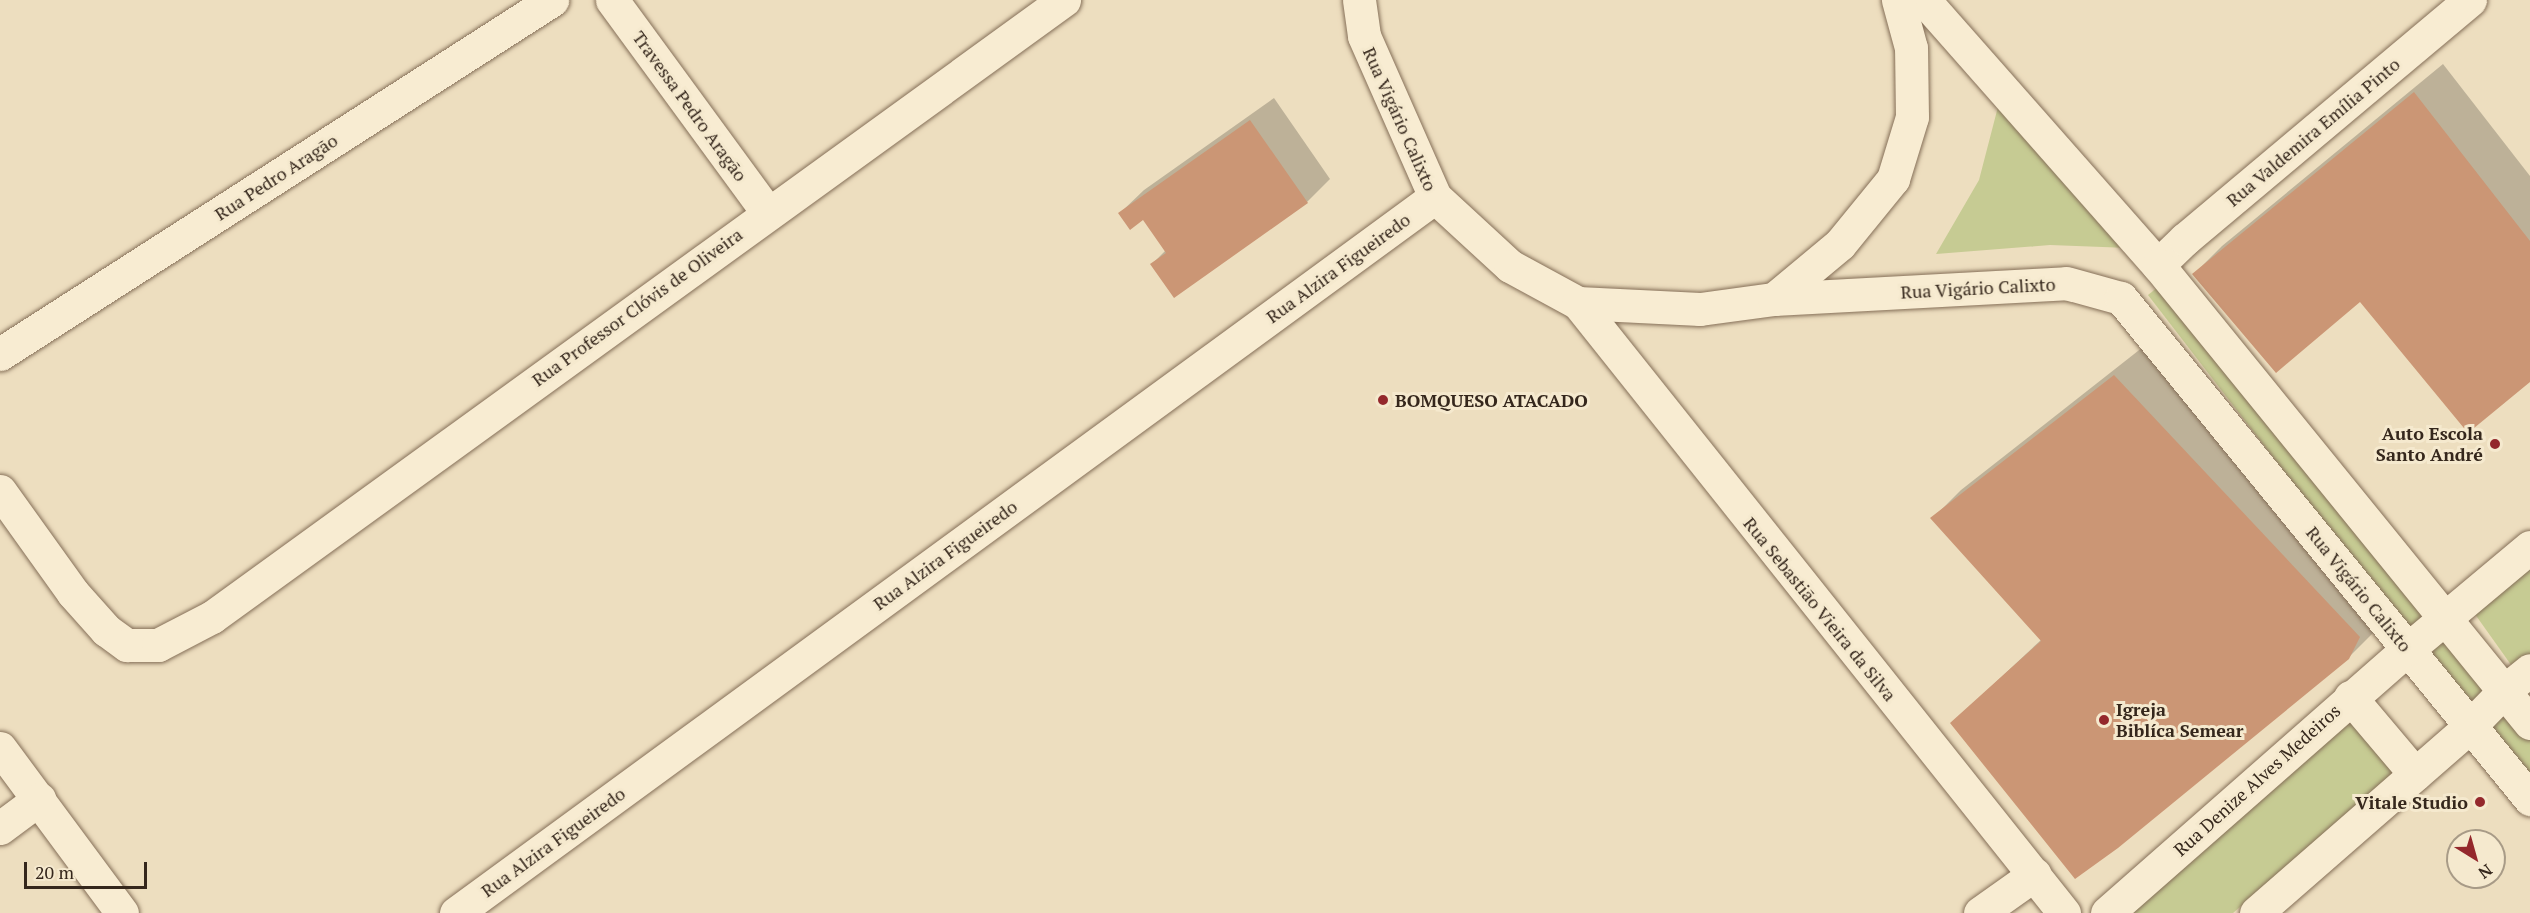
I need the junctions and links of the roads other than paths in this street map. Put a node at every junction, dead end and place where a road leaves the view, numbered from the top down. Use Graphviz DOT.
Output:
graph roads {
  1 [pos="552,0"];
  2 [pos="612,0"];
  3 [pos="1064,0"];
  4 [pos="1359,0"];
  5 [pos="1898,0"];
  6 [pos="1924,0"];
  7 [pos="2470,0"];
  8 [pos="1435,197"];
  9 [pos="767,212"];
  10 [pos="2158,265"];
  11 [pos="1774,299"];
  12 [pos="1578,303"];
  13 [pos="0,354"];
  14 [pos="0,491"];
  15 [pos="2530,547"];
  16 [pos="2445,618"];
  17 [pos="2408,649"];
  18 [pos="2530,670"];
  19 [pos="2504,691"];
  20 [pos="2350,698"];
  21 [pos="2530,723"];
  22 [pos="2469,728"];
  23 [pos="0,748"];
  24 [pos="2415,774"];
  25 [pos="39,799"];
  26 [pos="2530,800"];
  27 [pos="0,828"];
  28 [pos="2035,874"];
  29 [pos="122,913"];
  30 [pos="456,913"];
  31 [pos="1980,913"];
  32 [pos="2064,913"];
  33 [pos="2107,913"];
  34 [pos="2256,913"];
  1 -- 13 [label="street, Rua Pedro Aragão"];
  2 -- 9 [label="street, Travessa Pedro Aragão"];
  3 -- 9 [label="street, Rua Professor Clóvis de Oliveira"];
  4 -- 8 [label="street, Rua Vigário Calixto"];
  5 -- 11 [label="street"];
  6 -- 10 [label="street"];
  7 -- 10 [label="street, Rua Valdemira Emília Pinto"];
  8 -- 12 [label="street, Rua Vigário Calixto"];
  8 -- 30 [label="street, Rua Alzira Figueiredo"];
  9 -- 14 [label="street, Rua Professor Clóvis de Oliveira"];
  10 -- 16 [label="street"];
  11 -- 12 [label="street, Rua Vigário Calixto"];
  11 -- 17 [label="street, Rua Vigário Calixto"];
  12 -- 28 [label="street, Rua Sebastião Vieira da Silva"];
  15 -- 16 [label="street, Rua Denize Alves Medeiros"];
  16 -- 17 [label="street, Rua Denize Alves Medeiros"];
  16 -- 19 [label="street"];
  17 -- 20 [label="street, Rua Denize Alves Medeiros"];
  17 -- 22 [label="street, Rua Vigário Calixto"];
  18 -- 19 [label="street"];
  19 -- 21 [label="street"];
  19 -- 22 [label="street"];
  20 -- 24 [label="street"];
  20 -- 33 [label="street, Rua Denize Alves Medeiros"];
  22 -- 24 [label="street"];
  22 -- 26 [label="street, Rua Vigário Calixto"];
  23 -- 25 [label="street"];
  24 -- 34 [label="street"];
  25 -- 27 [label="street"];
  25 -- 29 [label="street"];
  28 -- 31 [label="street"];
  28 -- 32 [label="street, Rua Sebastião Vieira da Silva"];
}
